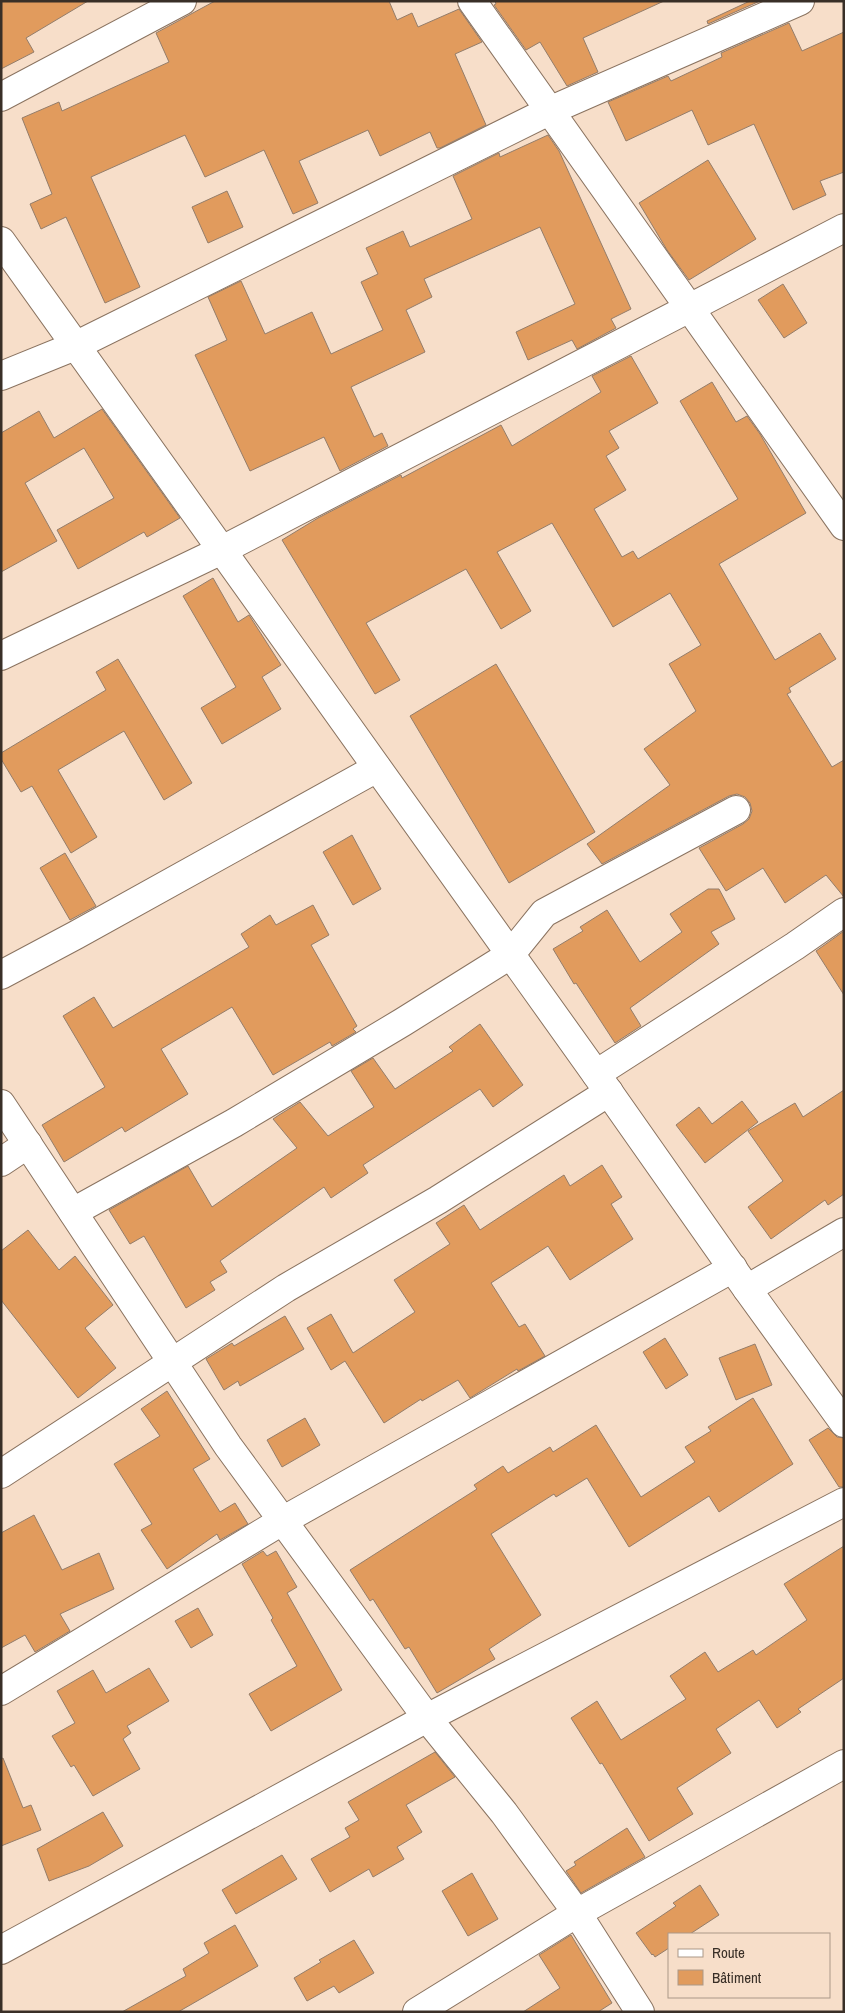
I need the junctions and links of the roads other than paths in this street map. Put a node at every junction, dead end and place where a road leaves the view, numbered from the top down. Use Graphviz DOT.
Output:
graph roads {
  1 [pos="182,1"];
  2 [pos="472,1"];
  3 [pos="800,1"];
  4 [pos="1,97"];
  5 [pos="549,111"];
  6 [pos="844,228"];
  7 [pos="1,241"];
  8 [pos="688,308"];
  9 [pos="75,346"];
  10 [pos="1,376"];
  11 [pos="841,515"];
  12 [pos="222,550"];
  13 [pos="1,656"];
  14 [pos="377,768"];
  15 [pos="736,810"];
  16 [pos="844,912"];
  17 [pos="510,955"];
  18 [pos="1,975"];
  19 [pos="602,1083"];
  20 [pos="1,1104"];
  21 [pos="28,1144"];
  22 [pos="1,1162"];
  23 [pos="73,1212"];
  24 [pos="844,1232"];
  25 [pos="740,1278"];
  26 [pos="172,1362"];
  27 [pos="844,1423"];
  28 [pos="1,1474"];
  29 [pos="844,1502"];
  30 [pos="282,1521"];
  31 [pos="1,1692"];
  32 [pos="427,1718"];
  33 [pos="844,1764"];
  34 [pos="577,1913"];
  35 [pos="1,1950"];
  36 [pos="417,2012"];
  37 [pos="640,2012"];
  1 -- 4 [label="street"];
  2 -- 5 [label="street"];
  3 -- 5 [label="street"];
  5 -- 8 [label="street"];
  5 -- 9 [label="street"];
  6 -- 8 [label="street"];
  7 -- 9 [label="street"];
  8 -- 11 [label="street"];
  8 -- 12 [label="street"];
  9 -- 10 [label="street"];
  9 -- 12 [label="street"];
  12 -- 13 [label="street"];
  12 -- 14 [label="street"];
  14 -- 17 [label="street"];
  14 -- 18 [label="street"];
  15 -- 17 [label="street"];
  16 -- 19 [label="street"];
  17 -- 19 [label="street"];
  17 -- 23 [label="street"];
  19 -- 25 [label="street"];
  19 -- 26 [label="street"];
  20 -- 21 [label="street"];
  21 -- 22 [label="street"];
  21 -- 23 [label="street"];
  23 -- 26 [label="street"];
  24 -- 25 [label="street"];
  25 -- 27 [label="street"];
  25 -- 30 [label="street"];
  26 -- 28 [label="street"];
  26 -- 30 [label="street"];
  29 -- 32 [label="street"];
  30 -- 31 [label="street"];
  30 -- 32 [label="street"];
  32 -- 34 [label="street"];
  32 -- 35 [label="street"];
  33 -- 34 [label="street"];
  34 -- 36 [label="street"];
  34 -- 37 [label="street"];
}
